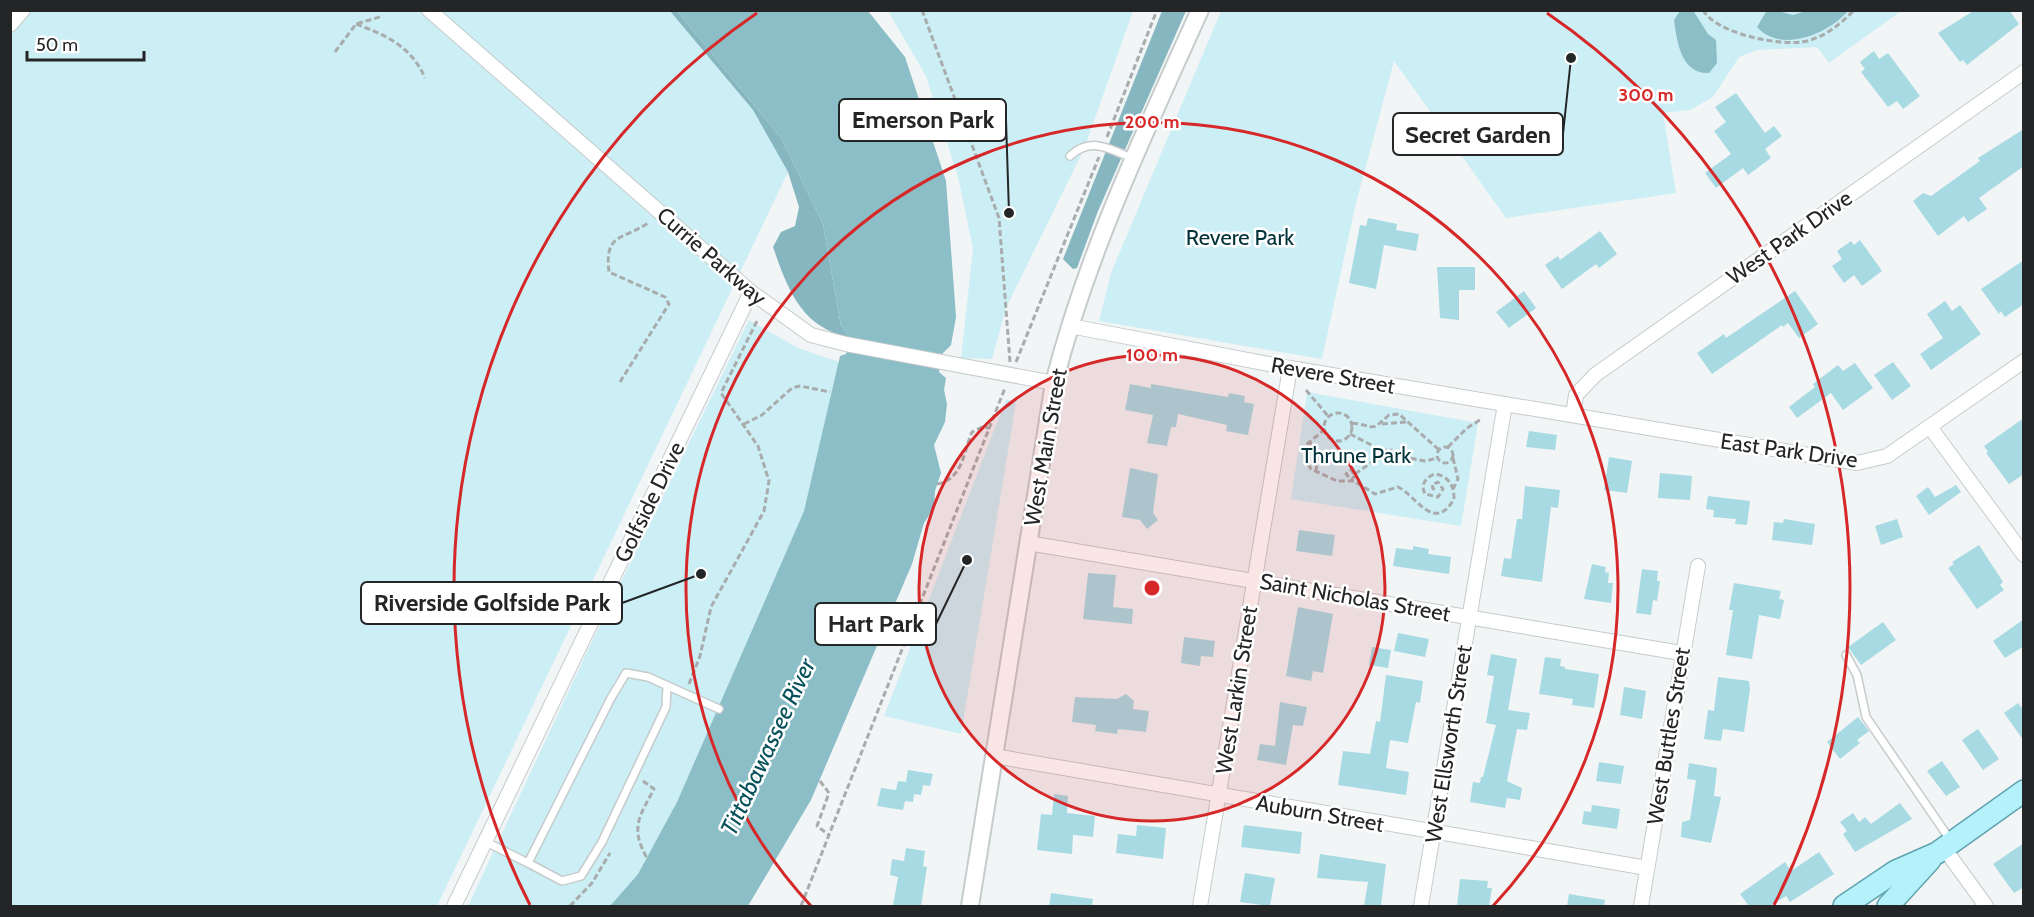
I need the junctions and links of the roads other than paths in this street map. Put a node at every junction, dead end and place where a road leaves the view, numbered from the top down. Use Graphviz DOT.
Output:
graph roads {
  1 [pos="23,10"];
  2 [pos="429,10"];
  3 [pos="1200,10"];
  4 [pos="10,25"];
  5 [pos="2024,72"];
  6 [pos="1070,156"];
  7 [pos="1134,159"];
  8 [pos="751,292"];
  9 [pos="1070,326"];
  10 [pos="2024,361"];
  11 [pos="1290,368"];
  12 [pos="1054,383"];
  13 [pos="1505,404"];
  14 [pos="1573,415"];
  15 [pos="1597,420"];
  16 [pos="1930,427"];
  17 [pos="1028,543"];
  18 [pos="2024,555"];
  19 [pos="1698,566"];
  20 [pos="1254,580"];
  21 [pos="1468,617"];
  22 [pos="1681,653"];
  23 [pos="1846,655"];
  24 [pos="667,686"];
  25 [pos="719,709"];
  26 [pos="994,756"];
  27 [pos="2024,792"];
  28 [pos="1219,796"];
  29 [pos="1434,832"];
  30 [pos="484,841"];
  31 [pos="1944,848"];
  32 [pos="528,863"];
  33 [pos="1647,868"];
  34 [pos="454,906"];
  35 [pos="970,906"];
  36 [pos="1200,906"];
  37 [pos="1421,906"];
  38 [pos="1641,906"];
  39 [pos="1844,906"];
  40 [pos="1888,906"];
  41 [pos="1986,906"];
  1 -- 4 [label="street"];
  2 -- 8 [label="street, Currie Parkway"];
  3 -- 7 [label="street, West Main Street"];
  5 -- 14 [label="street, West Park Drive"];
  6 -- 7 [label="lane"];
  7 -- 9 [label="street, West Main Street"];
  8 -- 12 [label="street, Currie Parkway"];
  8 -- 30 [label="street, Golfside Drive"];
  9 -- 11 [label="street, Revere Street"];
  9 -- 12 [label="street, West Main Street"];
  10 -- 16 [label="street, East Park Drive"];
  11 -- 13 [label="street, Revere Street"];
  11 -- 20 [label="street, West Larkin Street"];
  12 -- 17 [label="street, West Main Street"];
  13 -- 14 [label="street, Revere Street"];
  13 -- 21 [label="street, West Ellsworth Street"];
  14 -- 15 [label="street, Revere Street"];
  15 -- 16 [label="street, East Park Drive"];
  16 -- 18 [label="street"];
  17 -- 20 [label="street, Saint Nicholas Street"];
  17 -- 26 [label="street, West Main Street"];
  19 -- 22 [label="street, West Buttles Street"];
  20 -- 21 [label="street, Saint Nicholas Street"];
  20 -- 28 [label="street, West Larkin Street"];
  21 -- 22 [label="street, Saint Nicholas Street"];
  21 -- 29 [label="street, West Ellsworth Street"];
  22 -- 33 [label="street, West Buttles Street"];
  23 -- 31 [label="lane"];
  24 -- 25 [label="lane"];
  24 -- 32 [label="lane"];
  24 -- 32 [label="lane"];
  26 -- 28 [label="street, Auburn Street"];
  26 -- 35 [label="street, West Main Street"];
  27 -- 31 [label="main road"];
  28 -- 29 [label="street, Auburn Street"];
  28 -- 36 [label="street, West Larkin Street"];
  29 -- 33 [label="street, Auburn Street"];
  29 -- 37 [label="street, West Ellsworth Street"];
  30 -- 32 [label="lane"];
  30 -- 34 [label="street, Golfside Drive"];
  31 -- 39 [label="main road"];
  31 -- 40 [label="main road"];
  31 -- 41 [label="street"];
  33 -- 38 [label="street, West Buttles Street"];
}
